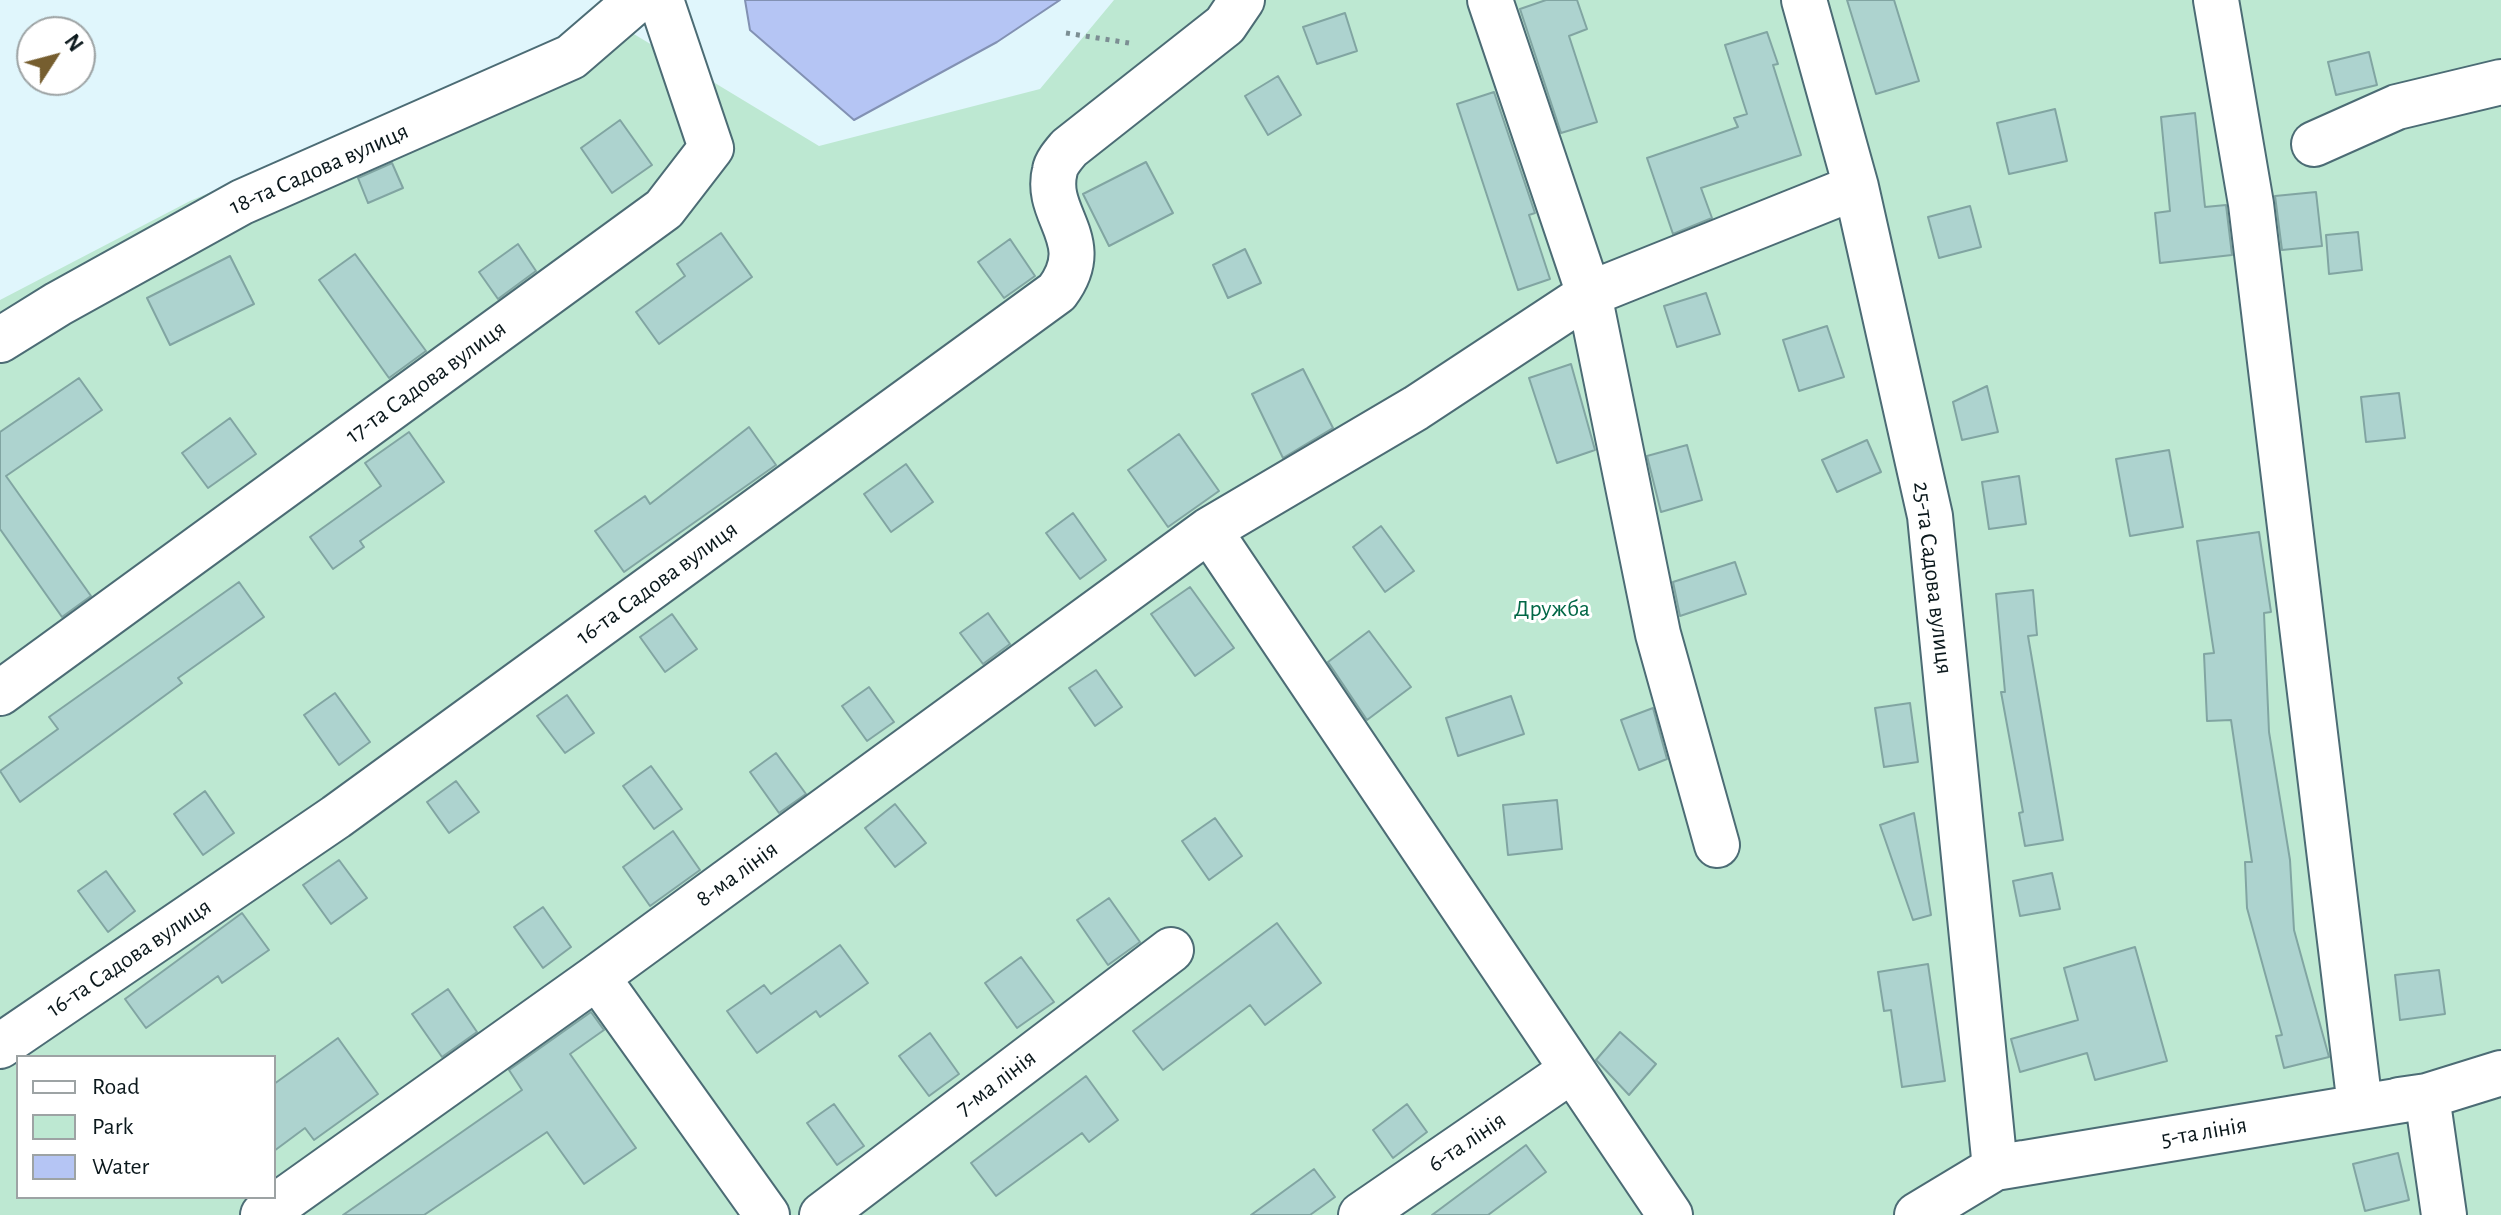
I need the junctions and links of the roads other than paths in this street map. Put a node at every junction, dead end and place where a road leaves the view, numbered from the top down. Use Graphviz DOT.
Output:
graph roads {
  1 [pos="637,0"];
  2 [pos="661,0"];
  3 [pos="1242,0"];
  4 [pos="1490,0"];
  5 [pos="1804,0"];
  6 [pos="2216,0"];
  7 [pos="2501,82"];
  8 [pos="2314,144"];
  9 [pos="1856,187"];
  10 [pos="1589,294"];
  11 [pos="0,340"];
  12 [pos="1209,530"];
  13 [pos="0,693"];
  14 [pos="1717,845"];
  15 [pos="1171,950"];
  16 [pos="597,977"];
  17 [pos="0,1046"];
  18 [pos="1572,1070"];
  19 [pos="2501,1073"];
  20 [pos="2427,1096"];
  21 [pos="2360,1106"];
  22 [pos="1995,1168"];
  23 [pos="263,1215"];
  24 [pos="767,1215"];
  25 [pos="822,1215"];
  26 [pos="1361,1215"];
  27 [pos="1670,1215"];
  28 [pos="1917,1215"];
  29 [pos="2444,1215"];
  1 -- 11 [label="street, 18-та Садова вулиця"];
  2 -- 13 [label="street, 17-та Садова вулиця"];
  3 -- 17 [label="street, 16-та Садова вулиця"];
  4 -- 10 [label="street"];
  5 -- 9 [label="street, 25-та Садова вулиця"];
  6 -- 21 [label="street"];
  7 -- 8 [label="street"];
  9 -- 10 [label="street, 8-ма лінія"];
  9 -- 22 [label="street, 25-та Садова вулиця"];
  10 -- 12 [label="street, 8-ма лінія"];
  10 -- 14 [label="street"];
  12 -- 16 [label="street, 8-ма лінія"];
  12 -- 18 [label="street"];
  15 -- 25 [label="street, 7-ма лінія"];
  16 -- 23 [label="street, 8-ма лінія"];
  16 -- 24 [label="street"];
  18 -- 26 [label="street, 6-та лінія"];
  18 -- 27 [label="street"];
  19 -- 20 [label="street, 5-та лінія"];
  20 -- 21 [label="street, 5-та лінія"];
  20 -- 22 [label="street"];
  20 -- 29 [label="street"];
  21 -- 22 [label="street, 5-та лінія"];
  22 -- 28 [label="street, 5-та лінія"];
}
